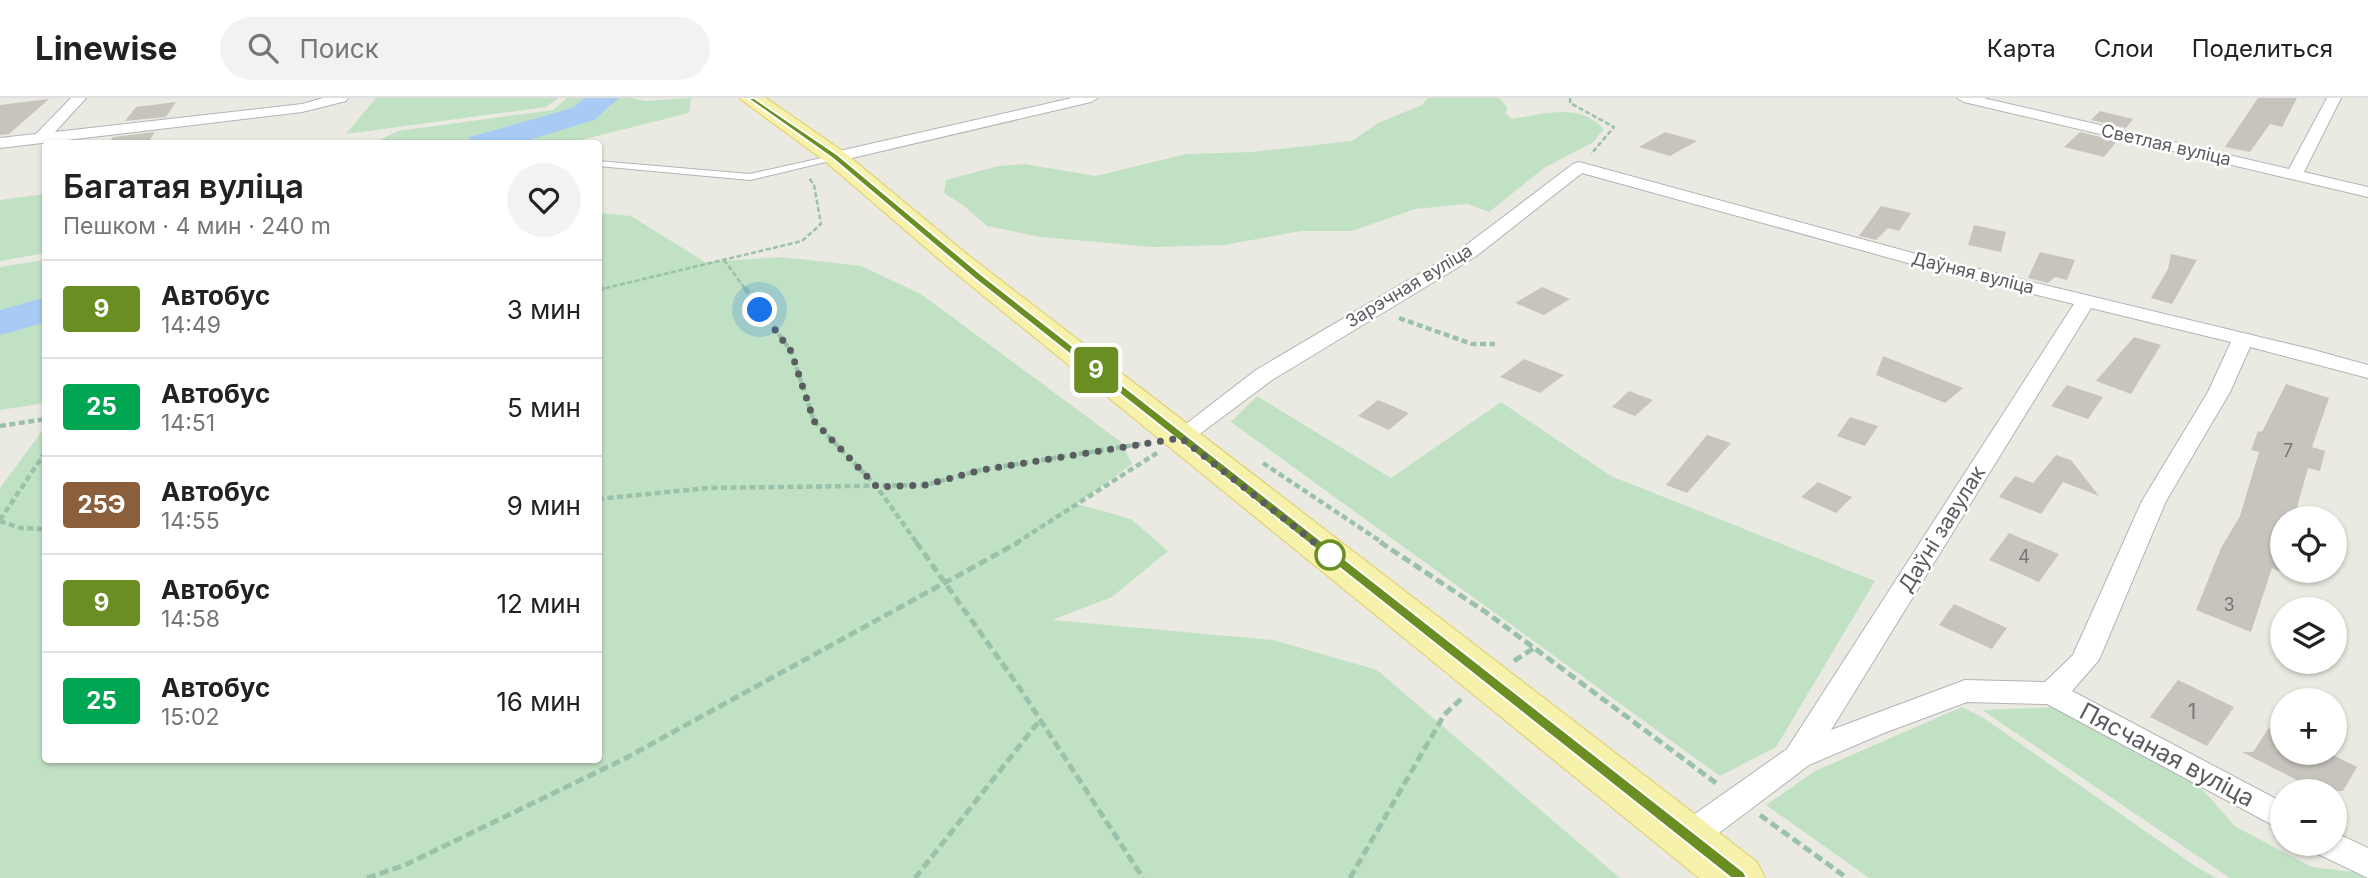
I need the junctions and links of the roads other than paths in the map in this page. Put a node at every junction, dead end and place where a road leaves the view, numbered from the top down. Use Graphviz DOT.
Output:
graph roads {
  1 [pos="79,98"];
  2 [pos="341,98"];
  3 [pos="751,98"];
  4 [pos="1091,98"];
  5 [pos="1964,98"];
  6 [pos="2032,98"];
  7 [pos="2334,98"];
  8 [pos="2019,111"];
  9 [pos="41,138"];
  10 [pos="0,143"];
  11 [pos="834,157"];
  12 [pos="602,163"];
  13 [pos="1578,167"];
  14 [pos="2294,175"];
  15 [pos="2368,192"];
  16 [pos="2086,300"];
  17 [pos="2243,339"];
  18 [pos="2368,372"];
  19 [pos="1181,438"];
  20 [pos="2052,693"];
  21 [pos="1798,757"];
  22 [pos="2270,811"];
  23 [pos="1687,838"];
  24 [pos="2347,853"];
  25 [pos="2368,864"];
  26 [pos="1738,878"];
  1 -- 9 [label="street"];
  2 -- 9 [label="street"];
  3 -- 11 [label="main road"];
  4 -- 11 [label="street"];
  5 -- 8 [label="street, Светлая вуліца"];
  6 -- 8 [label="street"];
  7 -- 14 [label="street"];
  8 -- 14 [label="street, Светлая вуліца"];
  9 -- 10 [label="street"];
  11 -- 12 [label="lane"];
  11 -- 19 [label="main road"];
  13 -- 16 [label="street, Даўняя вуліца"];
  13 -- 19 [label="street, Зарэчная вуліца"];
  14 -- 15 [label="street, Светлая вуліца"];
  16 -- 17 [label="street, Даўняя вуліца"];
  16 -- 21 [label="street, Даўні завулак"];
  17 -- 18 [label="street, Даўняя вуліца"];
  17 -- 20 [label="street"];
  19 -- 23 [label="main road"];
  20 -- 21 [label="street"];
  20 -- 22 [label="street, Пясчаная вуліца"];
  21 -- 23 [label="street"];
  23 -- 26 [label="main road"];
  24 -- 25 [label="street"];
}
